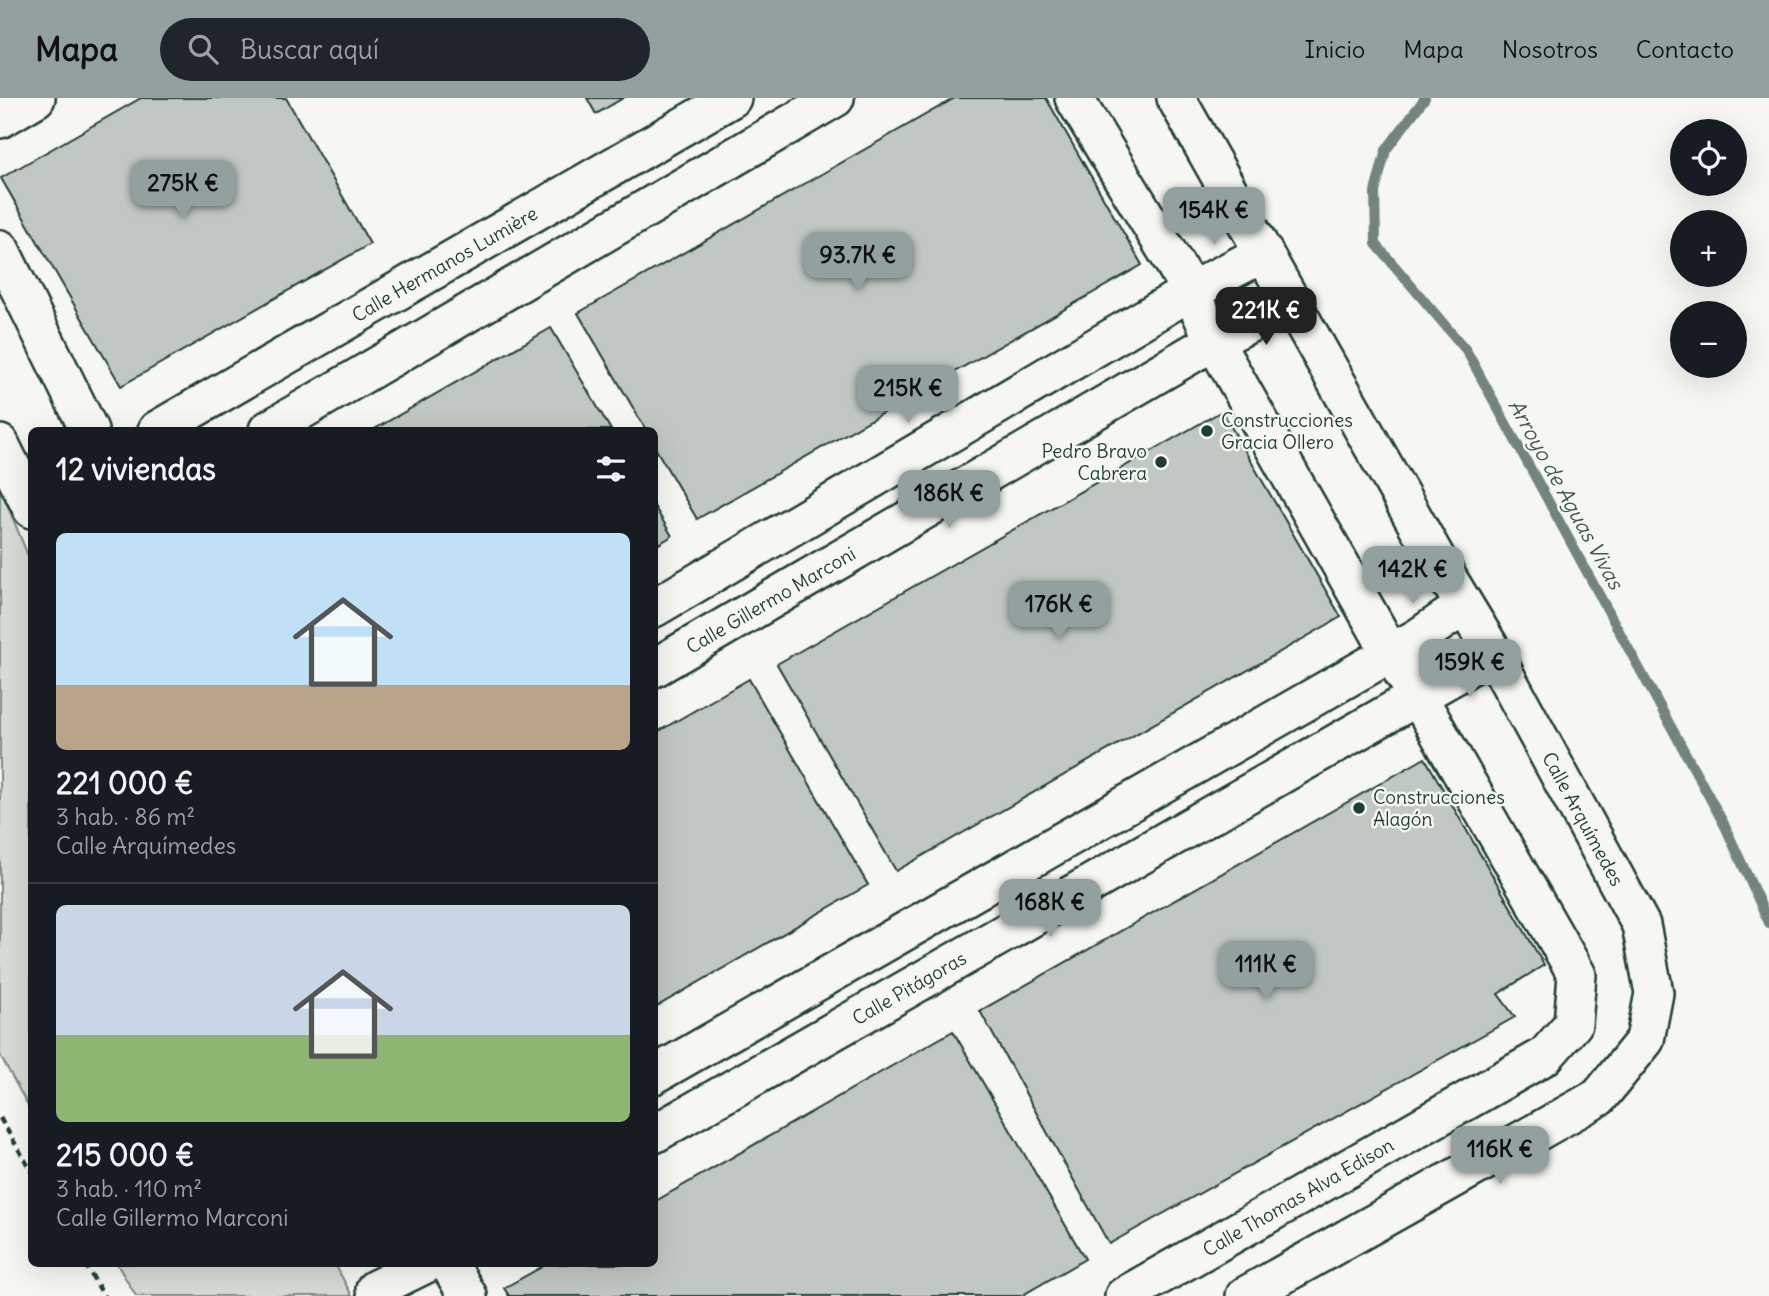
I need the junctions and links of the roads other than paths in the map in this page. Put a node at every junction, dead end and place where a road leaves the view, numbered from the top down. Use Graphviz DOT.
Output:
graph roads {
  1 [pos="36,98"];
  2 [pos="732,98"];
  3 [pos="835,98"];
  4 [pos="1074,98"];
  5 [pos="1176,98"];
  6 [pos="0,119"];
  7 [pos="0,248"];
  8 [pos="1264,253"];
  9 [pos="1191,291"];
  10 [pos="1293,302"];
  11 [pos="1214,341"];
  12 [pos="88,427"];
  13 [pos="162,427"];
  14 [pos="273,427"];
  15 [pos="0,444"];
  16 [pos="28,496"];
  17 [pos="658,606"];
  18 [pos="1464,606"];
  19 [pos="1492,650"];
  20 [pos="1390,652"];
  21 [pos="658,666"];
  22 [pos="1417,695"];
  23 [pos="658,1073"];
  24 [pos="658,1132"];
  25 [pos="417,1267"];
  26 [pos="451,1267"];
  27 [pos="372,1283"];
  28 [pos="468,1296"];
  29 [pos="1124,1296"];
  30 [pos="1245,1296"];
  1 -- 6 [label="street"];
  2 -- 13 [label="street, Calle Hermanos Lumière"];
  3 -- 14 [label="street"];
  4 -- 9 [label="street"];
  5 -- 8 [label="street, Calle Arquímedes"];
  7 -- 12 [label="street"];
  8 -- 9 [label="street"];
  8 -- 10 [label="street, Calle Arquímedes"];
  9 -- 11 [label="street"];
  9 -- 17 [label="street"];
  10 -- 11 [label="street"];
  10 -- 18 [label="street, Calle Arquímedes"];
  11 -- 20 [label="street"];
  11 -- 21 [label="street, Calle Gillermo Marconi"];
  15 -- 16 [label="street"];
  18 -- 19 [label="street, Calle Arquímedes"];
  18 -- 20 [label="street"];
  19 -- 22 [label="street"];
  19 -- 30 [label="street, Calle Arquímedes"];
  20 -- 22 [label="street"];
  20 -- 23 [label="street"];
  22 -- 24 [label="street, Calle Pitágoras"];
  22 -- 29 [label="street, Calle Thomas Alva Edison"];
  25 -- 27 [label="street"];
  26 -- 28 [label="street"];
}
